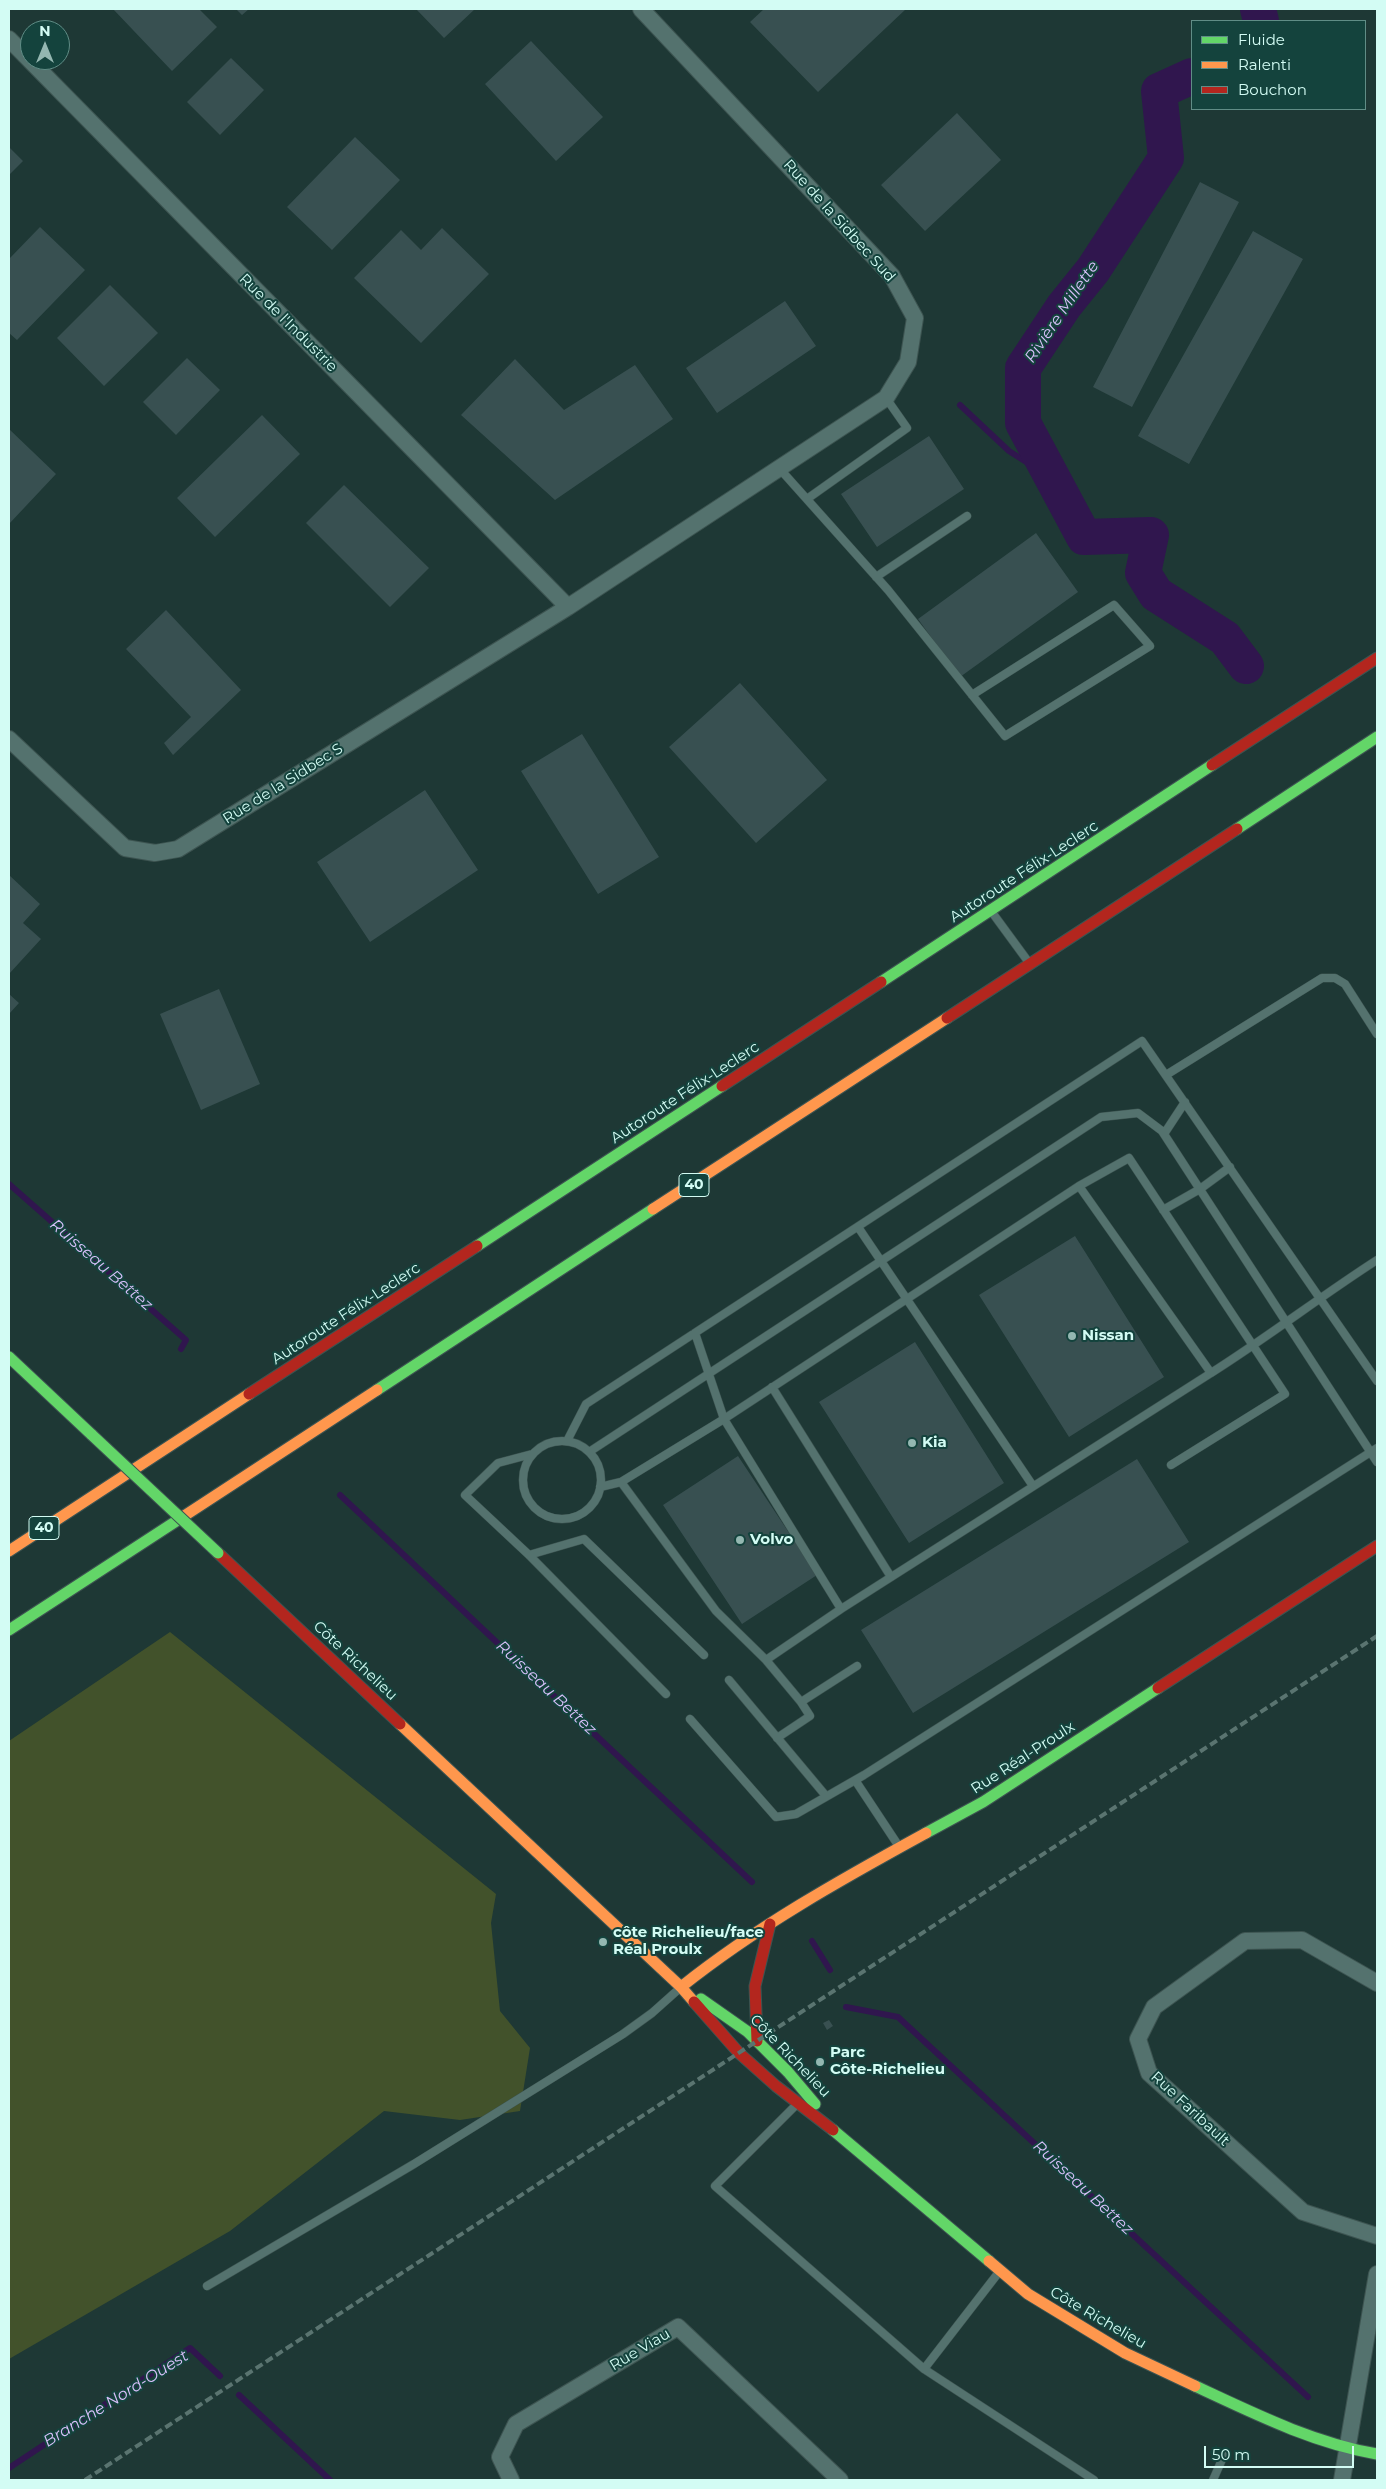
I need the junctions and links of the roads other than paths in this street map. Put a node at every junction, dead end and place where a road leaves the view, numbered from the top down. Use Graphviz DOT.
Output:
graph roads {
  1 [pos="641,9"];
  2 [pos="9,39"];
  3 [pos="886,398"];
  4 [pos="779,468"];
  5 [pos="807,499"];
  6 [pos="967,516"];
  7 [pos="876,577"];
  8 [pos="568,607"];
  9 [pos="1377,658"];
  10 [pos="972,695"];
  11 [pos="1377,738"];
  12 [pos="9,739"];
  13 [pos="991,911"];
  14 [pos="1030,964"];
  15 [pos="1377,1034"];
  16 [pos="1166,1075"];
  17 [pos="1185,1102"];
  18 [pos="1164,1134"];
  19 [pos="1230,1167"];
  20 [pos="1079,1186"];
  21 [pos="1200,1189"];
  22 [pos="1162,1210"];
  23 [pos="858,1227"];
  24 [pos="1377,1260"];
  25 [pos="880,1262"];
  26 [pos="1319,1297"];
  27 [pos="906,1301"];
  28 [pos="1287,1323"];
  29 [pos="695,1333"];
  30 [pos="1255,1346"];
  31 [pos="9,1358"];
  32 [pos="1211,1372"];
  33 [pos="708,1374"];
  34 [pos="1377,1381"];
  35 [pos="772,1388"];
  36 [pos="724,1419"];
  37 [pos="567,1441"];
  38 [pos="1374,1450"];
  39 [pos="589,1452"];
  40 [pos="532,1454"];
  41 [pos="1377,1462"];
  42 [pos="1172,1465"];
  43 [pos="622,1482"];
  44 [pos="1033,1486"];
  45 [pos="600,1487"];
  46 [pos="1377,1546"];
  47 [pos="9,1551"];
  48 [pos="529,1555"];
  49 [pos="890,1577"];
  50 [pos="840,1609"];
  51 [pos="9,1630"];
  52 [pos="704,1655"];
  53 [pos="766,1660"];
  54 [pos="857,1666"];
  55 [pos="729,1680"];
  56 [pos="666,1694"];
  57 [pos="801,1702"];
  58 [pos="690,1719"];
  59 [pos="777,1738"];
  60 [pos="855,1780"];
  61 [pos="826,1796"];
  62 [pos="899,1848"];
  63 [pos="770,1924"];
  64 [pos="1377,1983"];
  65 [pos="681,1987"];
  66 [pos="757,2041"];
  67 [pos="798,2103"];
  68 [pos="844,2138"];
  69 [pos="1377,2236"];
  70 [pos="1000,2271"];
  71 [pos="1377,2277"];
  72 [pos="207,2286"];
  73 [pos="924,2369"];
  74 [pos="1347,2449"];
  75 [pos="1377,2454"];
  76 [pos="1224,2455"];
  77 [pos="511,2480"];
  78 [pos="840,2480"];
  79 [pos="1094,2480"];
  80 [pos="1213,2480"];
  81 [pos="1342,2480"];
  1 -- 3 [label="street, Rue de la Sidbec Sud"];
  2 -- 8 [label="street, Rue de l'Industrie"];
  3 -- 4 [label="street, Rue de la Sidbec Sud"];
  3 -- 5 [label="lane"];
  4 -- 5 [label="lane"];
  4 -- 8 [label="street, Rue de la Sidbec Sud"];
  5 -- 7 [label="lane"];
  6 -- 7 [label="lane"];
  7 -- 10 [label="lane"];
  8 -- 12 [label="street, Rue de la Sidbec S"];
  9 -- 13 [label="main road, Autoroute Félix-Leclerc / 40"];
  10 -- 10 [label="lane"];
  11 -- 14 [label="main road, 40"];
  13 -- 14 [label="lane"];
  13 -- 47 [label="main road, Autoroute Félix-Leclerc / 40"];
  14 -- 51 [label="main road, 40"];
  15 -- 16 [label="lane"];
  16 -- 17 [label="lane"];
  16 -- 23 [label="lane"];
  17 -- 18 [label="lane"];
  17 -- 19 [label="lane"];
  18 -- 21 [label="lane"];
  18 -- 25 [label="lane"];
  19 -- 21 [label="lane"];
  19 -- 26 [label="lane"];
  20 -- 22 [label="lane"];
  20 -- 27 [label="lane"];
  20 -- 32 [label="lane"];
  21 -- 22 [label="lane"];
  21 -- 28 [label="lane"];
  22 -- 30 [label="lane"];
  23 -- 25 [label="lane"];
  23 -- 29 [label="lane"];
  24 -- 26 [label="lane"];
  25 -- 27 [label="lane"];
  25 -- 33 [label="lane"];
  26 -- 28 [label="lane"];
  26 -- 34 [label="lane"];
  27 -- 35 [label="lane"];
  27 -- 44 [label="lane"];
  28 -- 30 [label="lane"];
  28 -- 38 [label="lane"];
  29 -- 33 [label="lane"];
  29 -- 37 [label="lane"];
  30 -- 32 [label="lane"];
  30 -- 42 [label="lane"];
  31 -- 65 [label="main road, Côte Richelieu, bridge"];
  32 -- 44 [label="lane"];
  33 -- 36 [label="lane"];
  33 -- 39 [label="lane"];
  35 -- 36 [label="lane"];
  35 -- 49 [label="lane"];
  36 -- 43 [label="lane"];
  36 -- 50 [label="lane"];
  37 -- 39 [label="lane"];
  37 -- 40 [label="lane"];
  38 -- 41 [label="lane"];
  38 -- 60 [label="lane"];
  39 -- 45 [label="lane"];
  40 -- 45 [label="lane"];
  40 -- 48 [label="lane"];
  43 -- 45 [label="lane"];
  43 -- 53 [label="lane"];
  44 -- 49 [label="lane"];
  46 -- 62 [label="main road, Rue Réal-Proulx"];
  48 -- 52 [label="lane"];
  48 -- 56 [label="lane"];
  49 -- 50 [label="lane"];
  50 -- 53 [label="lane"];
  53 -- 57 [label="lane"];
  54 -- 57 [label="lane"];
  55 -- 59 [label="lane"];
  57 -- 59 [label="lane"];
  58 -- 61 [label="lane"];
  59 -- 61 [label="lane"];
  60 -- 61 [label="lane"];
  60 -- 62 [label="lane"];
  62 -- 63 [label="main road, Rue Réal-Proulx"];
  63 -- 65 [label="main road, Rue Réal-Proulx"];
  63 -- 66 [label="main road"];
  64 -- 69 [label="street, Rue Faribault"];
  65 -- 66 [label="main road, Côte Richelieu"];
  65 -- 67 [label="main road, Côte Richelieu"];
  65 -- 72 [label="lane"];
  66 -- 68 [label="main road, Côte Richelieu"];
  67 -- 68 [label="main road, Côte Richelieu"];
  67 -- 73 [label="lane"];
  68 -- 70 [label="main road, Côte Richelieu"];
  70 -- 73 [label="lane"];
  70 -- 74 [label="main road, Côte Richelieu"];
  71 -- 74 [label="street"];
  73 -- 79 [label="lane"];
  74 -- 75 [label="main road, Côte Richelieu"];
  74 -- 81 [label="street"];
  76 -- 80 [label="lane"];
  77 -- 78 [label="street, Rue Viau"];
}
